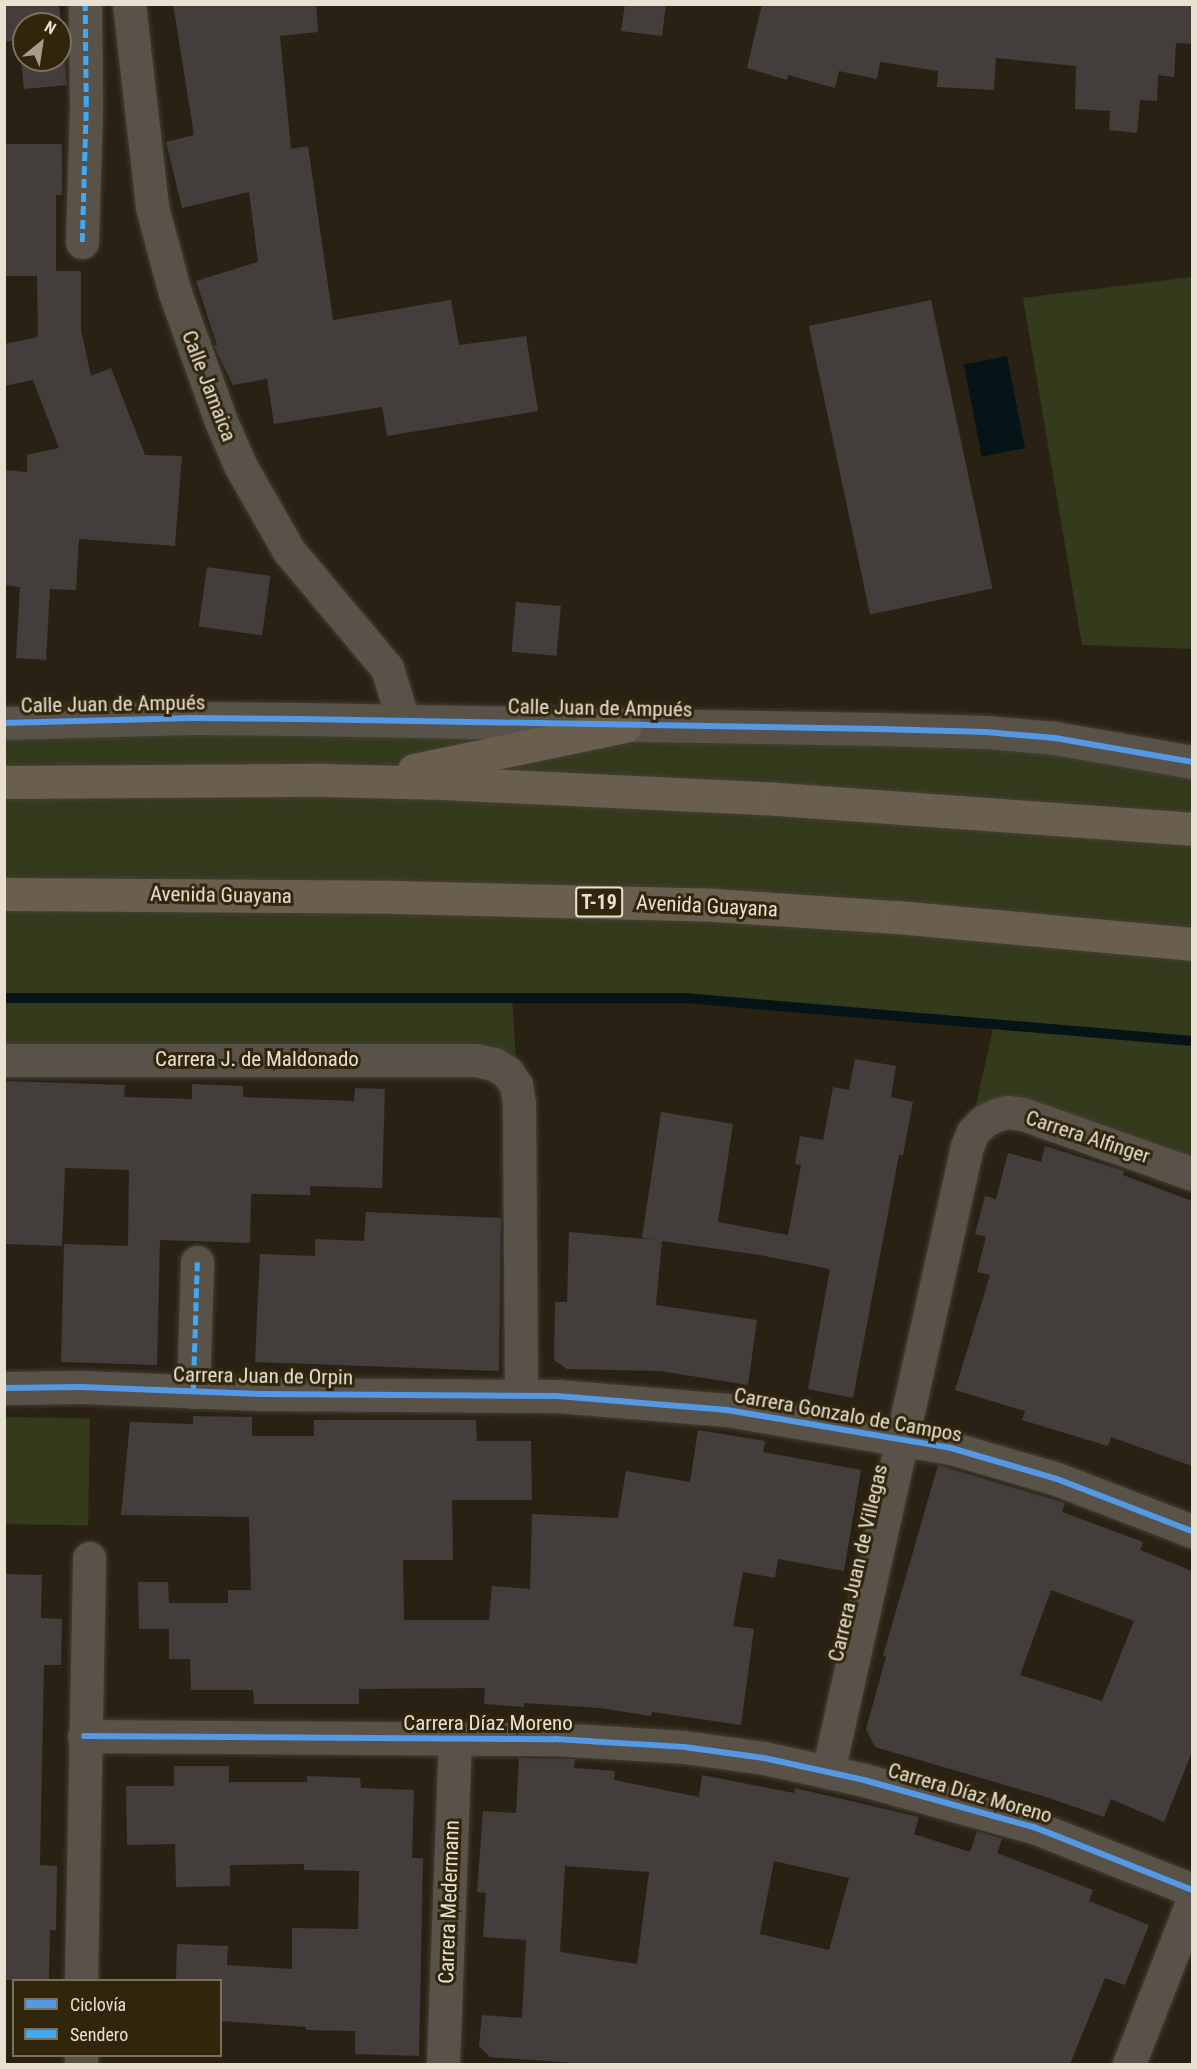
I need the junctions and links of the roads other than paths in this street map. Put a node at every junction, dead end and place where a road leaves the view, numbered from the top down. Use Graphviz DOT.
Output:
graph roads {
  1 [pos="86,4"];
  2 [pos="129,4"];
  3 [pos="82,242"];
  4 [pos="403,720"];
  5 [pos="4,723"];
  6 [pos="624,726"];
  7 [pos="1192,762"];
  8 [pos="360,780"];
  9 [pos="4,782"];
  10 [pos="1192,829"];
  11 [pos="4,894"];
  12 [pos="1192,944"];
  13 [pos="4,1060"];
  14 [pos="984,1121"];
  15 [pos="1192,1173"];
  16 [pos="197,1262"];
  17 [pos="4,1388"];
  18 [pos="193,1392"];
  19 [pos="521,1395"];
  20 [pos="904,1439"];
  21 [pos="1192,1532"];
  22 [pos="88,1558"];
  23 [pos="84,1736"];
  24 [pos="455,1739"];
  25 [pos="828,1772"];
  26 [pos="1192,1890"];
  27 [pos="1192,1902"];
  28 [pos="81,1979"];
  29 [pos="443,2064"];
  30 [pos="1129,2064"];
  1 -- 3 [label="street"];
  2 -- 4 [label="street, Calle Jamaica"];
  4 -- 5 [label="street, Calle Juan de Ampués"];
  4 -- 6 [label="street, Calle Juan de Ampués"];
  6 -- 7 [label="street, Calle Juan de Ampués"];
  6 -- 8 [label="highway"];
  8 -- 9 [label="highway"];
  8 -- 10 [label="highway"];
  11 -- 12 [label="highway, Avenida Guayana / T-19"];
  13 -- 19 [label="street, Carrera J. de Maldonado"];
  14 -- 15 [label="street, Carrera Alfinger"];
  14 -- 20 [label="street, Carrera Juan de Villegas"];
  16 -- 18 [label="street"];
  17 -- 18 [label="street, Carrera Juan de Orpin"];
  18 -- 19 [label="street, Carrera Juan de Orpin"];
  19 -- 20 [label="street, Carrera Gonzalo de Campos"];
  20 -- 21 [label="street, Carrera Gonzalo de Campos"];
  20 -- 25 [label="street, Carrera Juan de Villegas"];
  22 -- 23 [label="street"];
  23 -- 24 [label="street, Carrera Díaz Moreno"];
  23 -- 28 [label="street"];
  24 -- 25 [label="street, Carrera Díaz Moreno"];
  24 -- 29 [label="street, Carrera Medermann"];
  25 -- 26 [label="street, Carrera Díaz Moreno"];
  27 -- 30 [label="street"];
}
